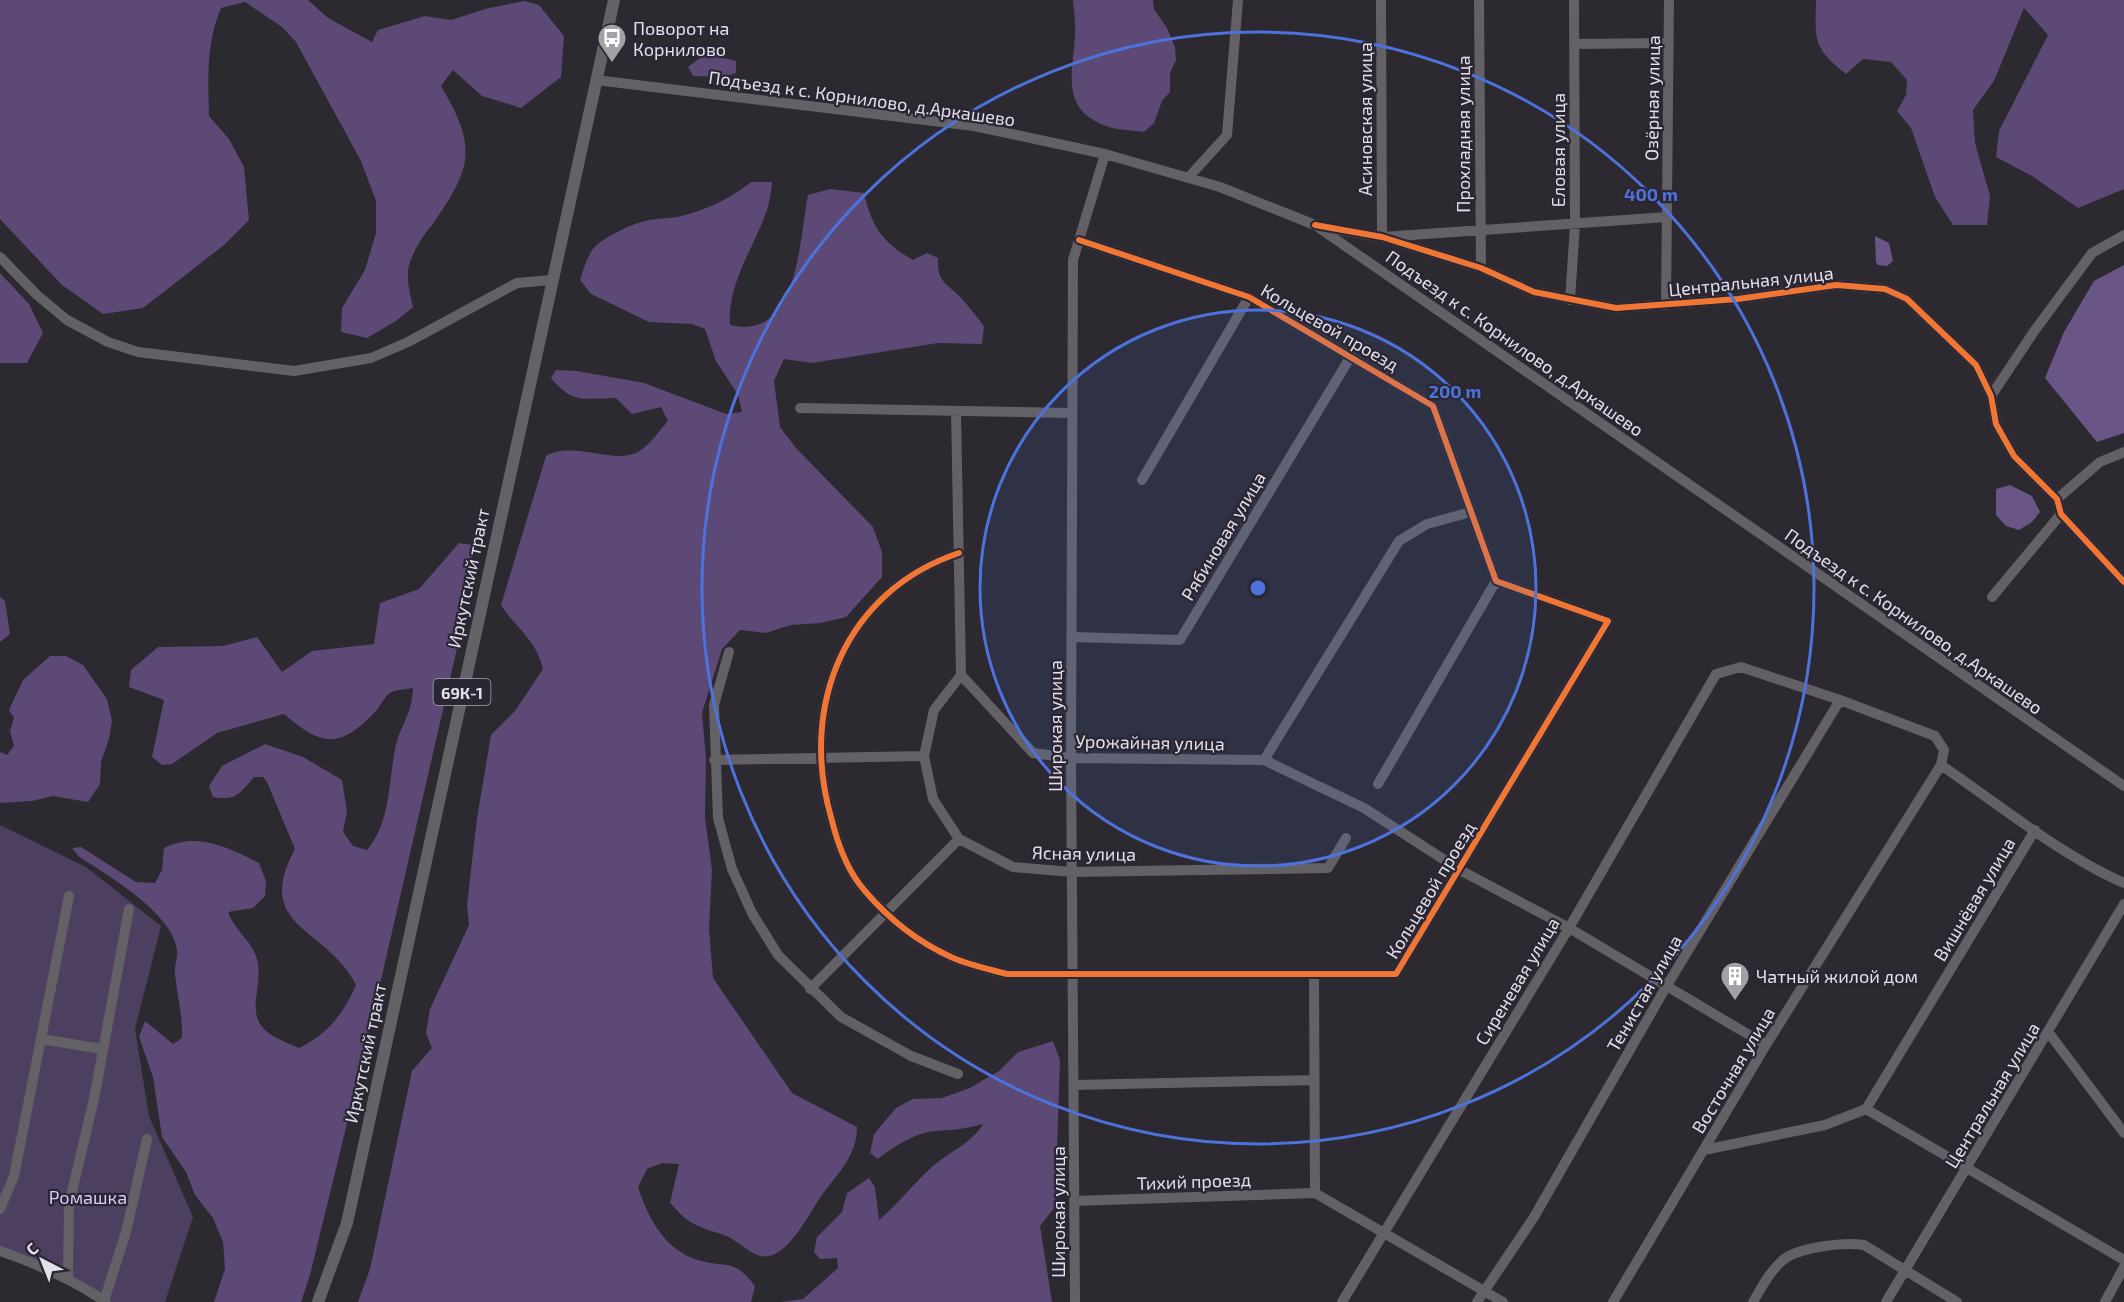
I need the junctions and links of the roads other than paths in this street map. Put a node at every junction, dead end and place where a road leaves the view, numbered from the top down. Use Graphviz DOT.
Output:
graph roads {
  1 [pos="614,0"];
  2 [pos="1238,0"];
  3 [pos="1381,0"];
  4 [pos="1479,0"];
  5 [pos="1574,0"];
  6 [pos="1669,0"];
  7 [pos="1669,43"];
  8 [pos="1574,44"];
  9 [pos="596,80"];
  10 [pos="1105,154"];
  11 [pos="1188,178"];
  12 [pos="1667,217"];
  13 [pos="1315,225"];
  14 [pos="1575,225"];
  15 [pos="1480,230"];
  16 [pos="2124,235"];
  17 [pos="1382,237"];
  18 [pos="1079,240"];
  19 [pos="0,257"];
  20 [pos="1481,268"];
  21 [pos="551,280"];
  22 [pos="1249,297"];
  23 [pos="1570,300"];
  24 [pos="1666,305"];
  25 [pos="1351,356"];
  26 [pos="1992,396"];
  27 [pos="800,408"];
  28 [pos="956,411"];
  29 [pos="1072,413"];
  30 [pos="2124,452"];
  31 [pos="1142,480"];
  32 [pos="2057,499"];
  33 [pos="1471,512"];
  34 [pos="2061,514"];
  35 [pos="959,553"];
  36 [pos="1496,581"];
  37 [pos="2124,582"];
  38 [pos="1992,597"];
  39 [pos="1071,637"];
  40 [pos="729,652"];
  41 [pos="962,675"];
  42 [pos="1840,700"];
  43 [pos="924,756"];
  44 [pos="822,758"];
  45 [pos="1071,758"];
  46 [pos="714,760"];
  47 [pos="1264,760"];
  48 [pos="1941,765"];
  49 [pos="1378,784"];
  50 [pos="2124,786"];
  51 [pos="2035,830"];
  52 [pos="1346,838"];
  53 [pos="959,839"];
  54 [pos="1460,870"];
  55 [pos="1072,872"];
  56 [pos="2124,883"];
  57 [pos="69,896"];
  58 [pos="2124,904"];
  59 [pos="129,909"];
  60 [pos="886,912"];
  61 [pos="1569,928"];
  62 [pos="1314,975"];
  63 [pos="1072,976"];
  64 [pos="1666,987"];
  65 [pos="810,989"];
  66 [pos="2049,1033"];
  67 [pos="41,1039"];
  68 [pos="1766,1045"];
  69 [pos="102,1049"];
  70 [pos="958,1074"];
  71 [pos="1314,1080"];
  72 [pos="1073,1085"];
  73 [pos="1866,1109"];
  74 [pos="2124,1133"];
  75 [pos="147,1139"];
  76 [pos="1704,1150"];
  77 [pos="1967,1169"];
  78 [pos="1315,1193"];
  79 [pos="1074,1201"];
  80 [pos="0,1209"];
  81 [pos="1384,1231"];
  82 [pos="0,1251"];
  83 [pos="2124,1260"];
  84 [pos="2124,1267"];
  85 [pos="1905,1269"];
  86 [pos="68,1278"];
  87 [pos="1484,1290"];
  88 [pos="105,1302"];
  89 [pos="318,1302"];
  90 [pos="1075,1302"];
  91 [pos="1342,1302"];
  92 [pos="1477,1302"];
  93 [pos="1503,1302"];
  94 [pos="1612,1302"];
  95 [pos="1753,1302"];
  96 [pos="1886,1302"];
  97 [pos="1956,1302"];
  98 [pos="2104,1302"];
  1 -- 9 [label="main road, Иркутский тракт / 69К-1"];
  2 -- 11 [label="street"];
  3 -- 17 [label="street, Асиновская улица"];
  4 -- 15 [label="street, Прохладная улица"];
  5 -- 8 [label="street, Еловая улица"];
  6 -- 7 [label="street, Озёрная улица"];
  7 -- 8 [label="street"];
  7 -- 12 [label="street, Озёрная улица"];
  8 -- 14 [label="street, Еловая улица"];
  9 -- 10 [label="street, Подъезд к с. Корнилово, д.Аркашево"];
  9 -- 21 [label="main road, Иркутский тракт / 69К-1"];
  10 -- 11 [label="street, Подъезд к с. Корнилово, д.Аркашево"];
  10 -- 18 [label="street, Широкая улица"];
  11 -- 13 [label="street, Подъезд к с. Корнилово, д.Аркашево"];
  12 -- 14 [label="street"];
  12 -- 24 [label="street, Озёрная улица"];
  13 -- 17 [label="street, Центральная улица"];
  13 -- 50 [label="street, Подъезд к с. Корнилово, д.Аркашево"];
  14 -- 15 [label="street"];
  14 -- 23 [label="street, Еловая улица"];
  15 -- 17 [label="street"];
  15 -- 20 [label="street, Прохладная улица"];
  16 -- 26 [label="street"];
  17 -- 20 [label="street, Центральная улица"];
  18 -- 22 [label="street, Кольцевой проезд"];
  18 -- 29 [label="street, Широкая улица"];
  19 -- 21 [label="street"];
  20 -- 23 [label="street, Центральная улица"];
  21 -- 89 [label="main road, Иркутский тракт / 69К-1"];
  22 -- 25 [label="street, Кольцевой проезд"];
  22 -- 31 [label="street"];
  23 -- 24 [label="street, Центральная улица"];
  24 -- 26 [label="street, Центральная улица"];
  25 -- 33 [label="street, Кольцевой проезд"];
  25 -- 39 [label="street, Рябиновая улица"];
  26 -- 32 [label="street, Центральная улица"];
  27 -- 28 [label="street"];
  28 -- 29 [label="street"];
  28 -- 35 [label="street"];
  29 -- 39 [label="street, Широкая улица"];
  30 -- 32 [label="street"];
  32 -- 34 [label="street"];
  33 -- 36 [label="street, Кольцевой проезд"];
  33 -- 47 [label="street"];
  34 -- 37 [label="street"];
  34 -- 38 [label="street"];
  35 -- 41 [label="street"];
  35 -- 44 [label="street, Кольцевой проезд"];
  36 -- 49 [label="street"];
  36 -- 54 [label="street, Кольцевой проезд"];
  39 -- 45 [label="street, Широкая улица"];
  40 -- 46 [label="street"];
  41 -- 43 [label="street, Ясная улица"];
  41 -- 45 [label="street, Урожайная улица"];
  42 -- 48 [label="street"];
  42 -- 61 [label="street, Сиреневая улица"];
  42 -- 64 [label="street, Тенистая улица"];
  43 -- 44 [label="street"];
  43 -- 53 [label="street, Ясная улица"];
  44 -- 46 [label="street"];
  44 -- 60 [label="street, Кольцевой проезд"];
  45 -- 47 [label="street, Урожайная улица"];
  45 -- 55 [label="street, Широкая улица"];
  46 -- 65 [label="street"];
  47 -- 54 [label="street"];
  48 -- 51 [label="street"];
  48 -- 68 [label="street, Восточная улица"];
  51 -- 56 [label="street"];
  51 -- 73 [label="street, Вишнёвая улица"];
  52 -- 55 [label="street, Ясная улица"];
  53 -- 55 [label="street, Ясная улица"];
  53 -- 60 [label="street"];
  54 -- 61 [label="street"];
  54 -- 62 [label="street, Кольцевой проезд"];
  55 -- 63 [label="street, Широкая улица"];
  57 -- 67 [label="street"];
  58 -- 66 [label="street, Центральная улица"];
  59 -- 69 [label="street"];
  60 -- 63 [label="street, Кольцевой проезд"];
  60 -- 65 [label="street"];
  61 -- 64 [label="street"];
  61 -- 81 [label="street, Сиреневая улица"];
  62 -- 63 [label="street, Кольцевой проезд"];
  62 -- 71 [label="street"];
  63 -- 72 [label="street, Широкая улица"];
  64 -- 68 [label="street"];
  64 -- 87 [label="street, Тенистая улица"];
  65 -- 70 [label="street"];
  66 -- 74 [label="street"];
  66 -- 77 [label="street, Центральная улица"];
  67 -- 69 [label="street"];
  67 -- 80 [label="street"];
  68 -- 76 [label="street, Восточная улица"];
  69 -- 86 [label="street"];
  71 -- 72 [label="street"];
  71 -- 78 [label="street"];
  72 -- 79 [label="street, Широкая улица"];
  73 -- 76 [label="street"];
  73 -- 77 [label="street"];
  75 -- 88 [label="street"];
  76 -- 94 [label="street, Восточная улица"];
  77 -- 83 [label="street"];
  77 -- 85 [label="street, Центральная улица"];
  78 -- 79 [label="street, Тихий проезд"];
  78 -- 81 [label="street"];
  79 -- 90 [label="street, Широкая улица"];
  81 -- 87 [label="street"];
  81 -- 91 [label="street, Сиреневая улица"];
  82 -- 86 [label="street"];
  84 -- 98 [label="street"];
  85 -- 95 [label="street"];
  85 -- 96 [label="street, Центральная улица"];
  85 -- 97 [label="street"];
  86 -- 88 [label="street"];
  87 -- 92 [label="street, Тенистая улица"];
  87 -- 93 [label="street"];
}
